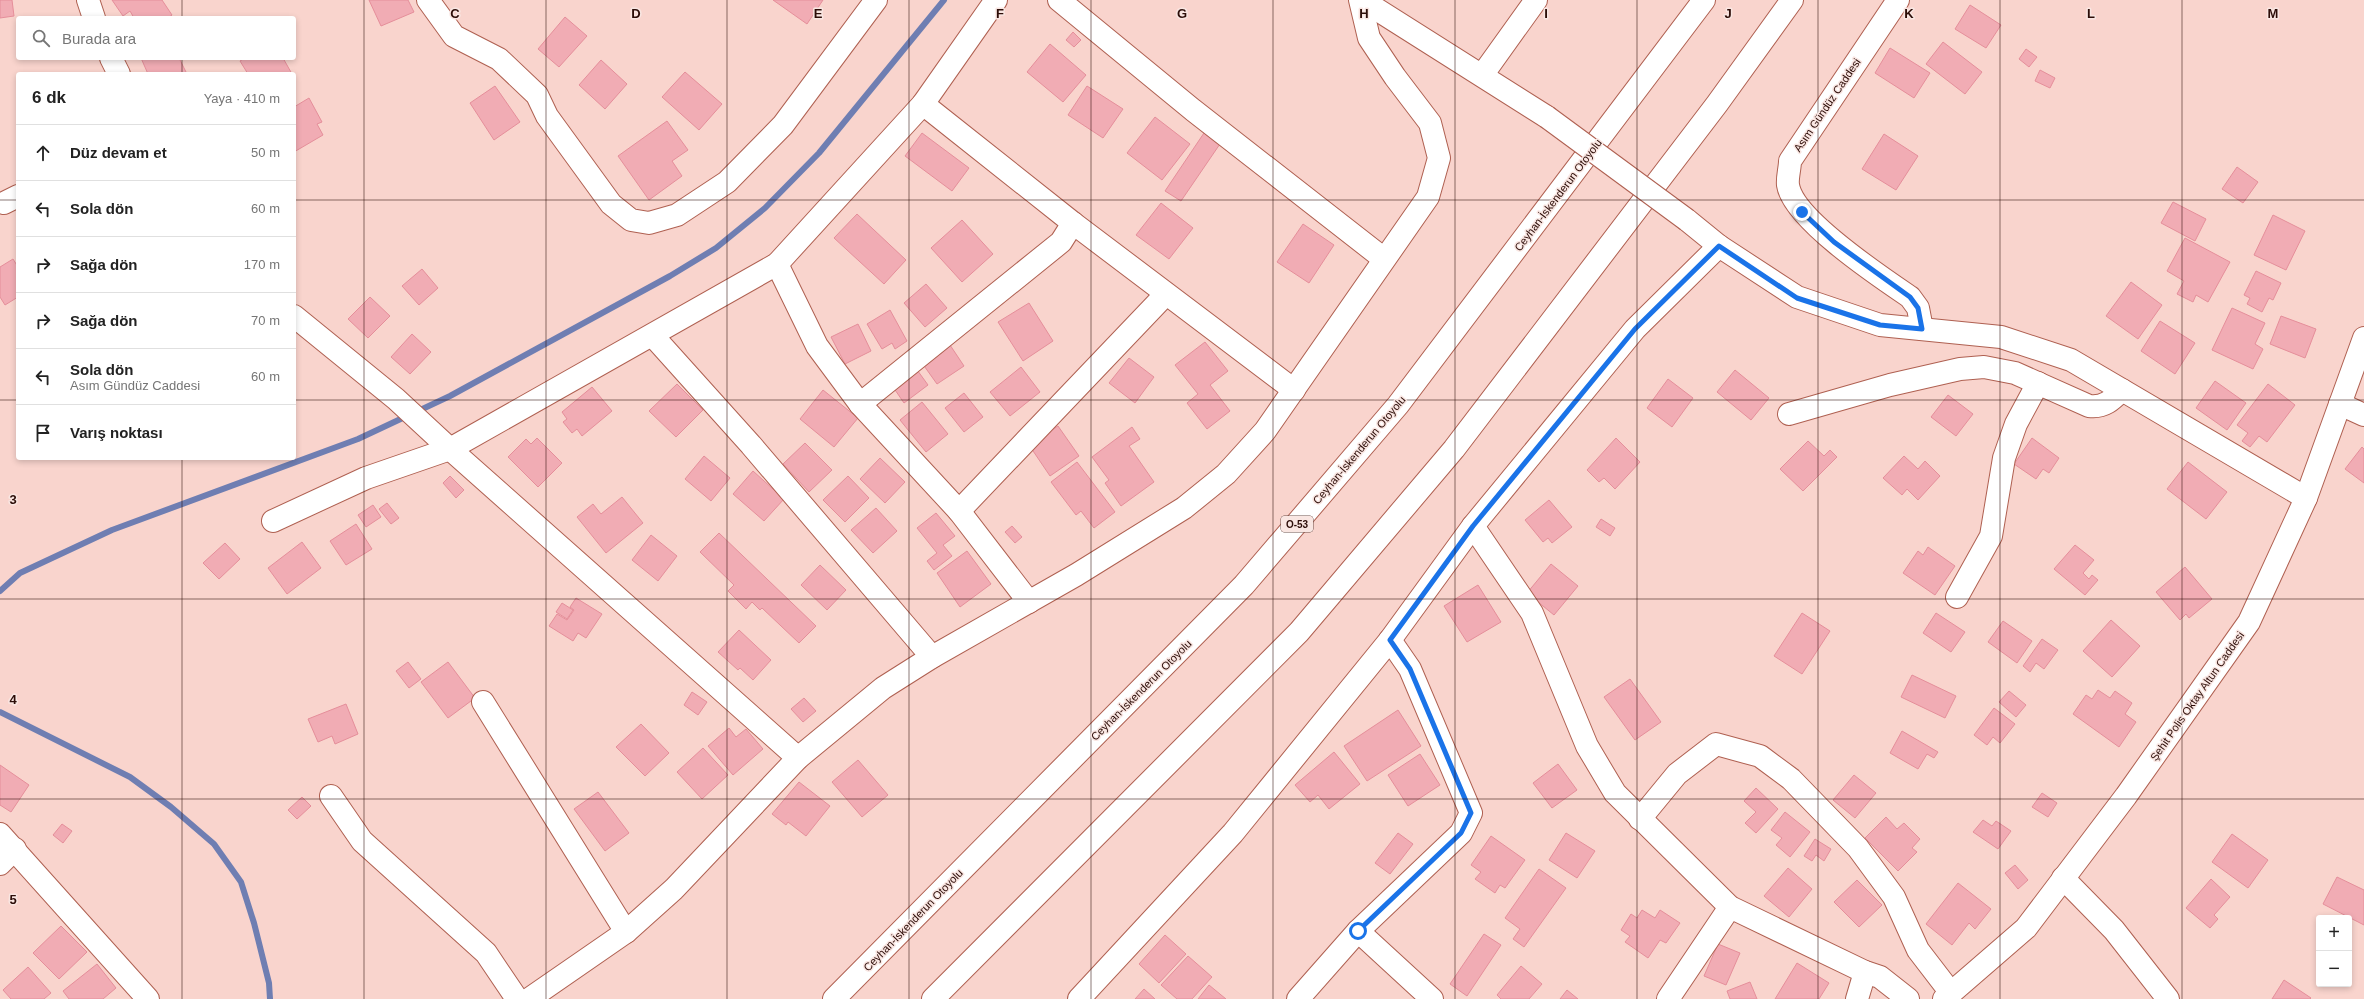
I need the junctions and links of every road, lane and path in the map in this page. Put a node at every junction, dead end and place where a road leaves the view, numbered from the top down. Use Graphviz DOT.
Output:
graph roads {
  1 [pos="88,0"];
  2 [pos="428,0"];
  3 [pos="876,0"];
  4 [pos="996,0"];
  5 [pos="1059,0"];
  6 [pos="1361,0"];
  7 [pos="1704,0"];
  8 [pos="1792,0"];
  9 [pos="1898,0"];
  10 [pos="1533,1"];
  11 [pos="93,16"];
  12 [pos="112,60"];
  13 [pos="118,72"];
  14 [pos="1483,74"];
  15 [pos="924,104"];
  16 [pos="1073,223"];
  17 [pos="1719,246"];
  18 [pos="1384,259"];
  19 [pos="777,264"];
  20 [pos="1166,294"];
  21 [pos="296,318"];
  22 [pos="1922,329"];
  23 [pos="653,336"];
  24 [pos="2364,338"];
  25 [pos="2038,383"];
  26 [pos="1294,390"];
  27 [pos="2122,390"];
  28 [pos="860,404"];
  29 [pos="2340,404"];
  30 [pos="1789,414"];
  31 [pos="2364,415"];
  32 [pos="450,450"];
  33 [pos="2306,498"];
  34 [pos="959,511"];
  35 [pos="272,522"];
  36 [pos="1473,526"];
  37 [pos="1957,597"];
  38 [pos="1028,602"];
  39 [pos="1390,640"];
  40 [pos="932,657"];
  41 [pos="483,702"];
  42 [pos="798,758"];
  43 [pos="331,796"];
  44 [pos="1640,819"];
  45 [pos="5,849"];
  46 [pos="2063,878"];
  47 [pos="1730,907"];
  48 [pos="1358,931"];
  49 [pos="626,932"];
  50 [pos="1865,972"];
  51 [pos="553,992"];
  52 [pos="1947,996"];
  53 [pos="148,999"];
  54 [pos="518,999"];
  55 [pos="529,999"];
  56 [pos="834,999"];
  57 [pos="933,999"];
  58 [pos="1079,999"];
  59 [pos="1298,999"];
  60 [pos="1432,999"];
  61 [pos="1668,999"];
  62 [pos="1857,999"];
  63 [pos="1908,999"];
  64 [pos="2168,999"];
  1 -- 11 [label="main road"];
  2 -- 3 [label="main road"];
  4 -- 15 [label="main road"];
  5 -- 18 [label="main road"];
  6 -- 14 [label="main road"];
  6 -- 18 [label="main road"];
  7 -- 56 [label="main road, Ceyhan-İskenderun Otoyolu / O-53"];
  8 -- 57 [label="main road"];
  9 -- 22 [label="main road, Asım Gündüz Caddesi"];
  10 -- 14 [label="main road"];
  12 -- 13 [label="main road"];
  14 -- 17 [label="main road, bridge"];
  15 -- 16 [label="main road"];
  15 -- 19 [label="main road"];
  16 -- 20 [label="main road"];
  16 -- 28 [label="main road"];
  17 -- 22 [label="main road"];
  17 -- 36 [label="main road"];
  18 -- 26 [label="main road"];
  19 -- 23 [label="main road"];
  19 -- 28 [label="main road"];
  20 -- 26 [label="main road"];
  20 -- 34 [label="main road"];
  21 -- 32 [label="main road"];
  22 -- 27 [label="main road"];
  23 -- 32 [label="main road"];
  23 -- 40 [label="main road"];
  24 -- 29 [label="main road, Şehit Polis Oktay Altun Caddesi"];
  25 -- 27 [label="main road"];
  25 -- 30 [label="main road"];
  25 -- 37 [label="main road"];
  26 -- 38 [label="main road"];
  27 -- 33 [label="main road"];
  28 -- 34 [label="main road"];
  29 -- 31 [label="main road"];
  29 -- 33 [label="main road, Şehit Polis Oktay Altun Caddesi"];
  32 -- 35 [label="main road"];
  32 -- 42 [label="main road"];
  33 -- 46 [label="main road, Şehit Polis Oktay Altun Caddesi"];
  34 -- 38 [label="main road"];
  36 -- 39 [label="main road"];
  36 -- 44 [label="main road"];
  38 -- 40 [label="main road"];
  39 -- 48 [label="main road"];
  39 -- 58 [label="main road"];
  40 -- 42 [label="main road"];
  41 -- 49 [label="main road"];
  42 -- 49 [label="main road"];
  43 -- 54 [label="main road"];
  44 -- 47 [label="main road"];
  44 -- 52 [label="main road"];
  45 -- 53 [label="main road"];
  46 -- 52 [label="main road, Şehit Polis Oktay Altun Caddesi"];
  46 -- 64 [label="main road"];
  47 -- 50 [label="main road"];
  47 -- 61 [label="main road"];
  48 -- 59 [label="main road"];
  48 -- 60 [label="main road"];
  49 -- 51 [label="main road"];
  50 -- 62 [label="main road"];
  50 -- 63 [label="main road"];
  51 -- 55 [label="main road"];
}
